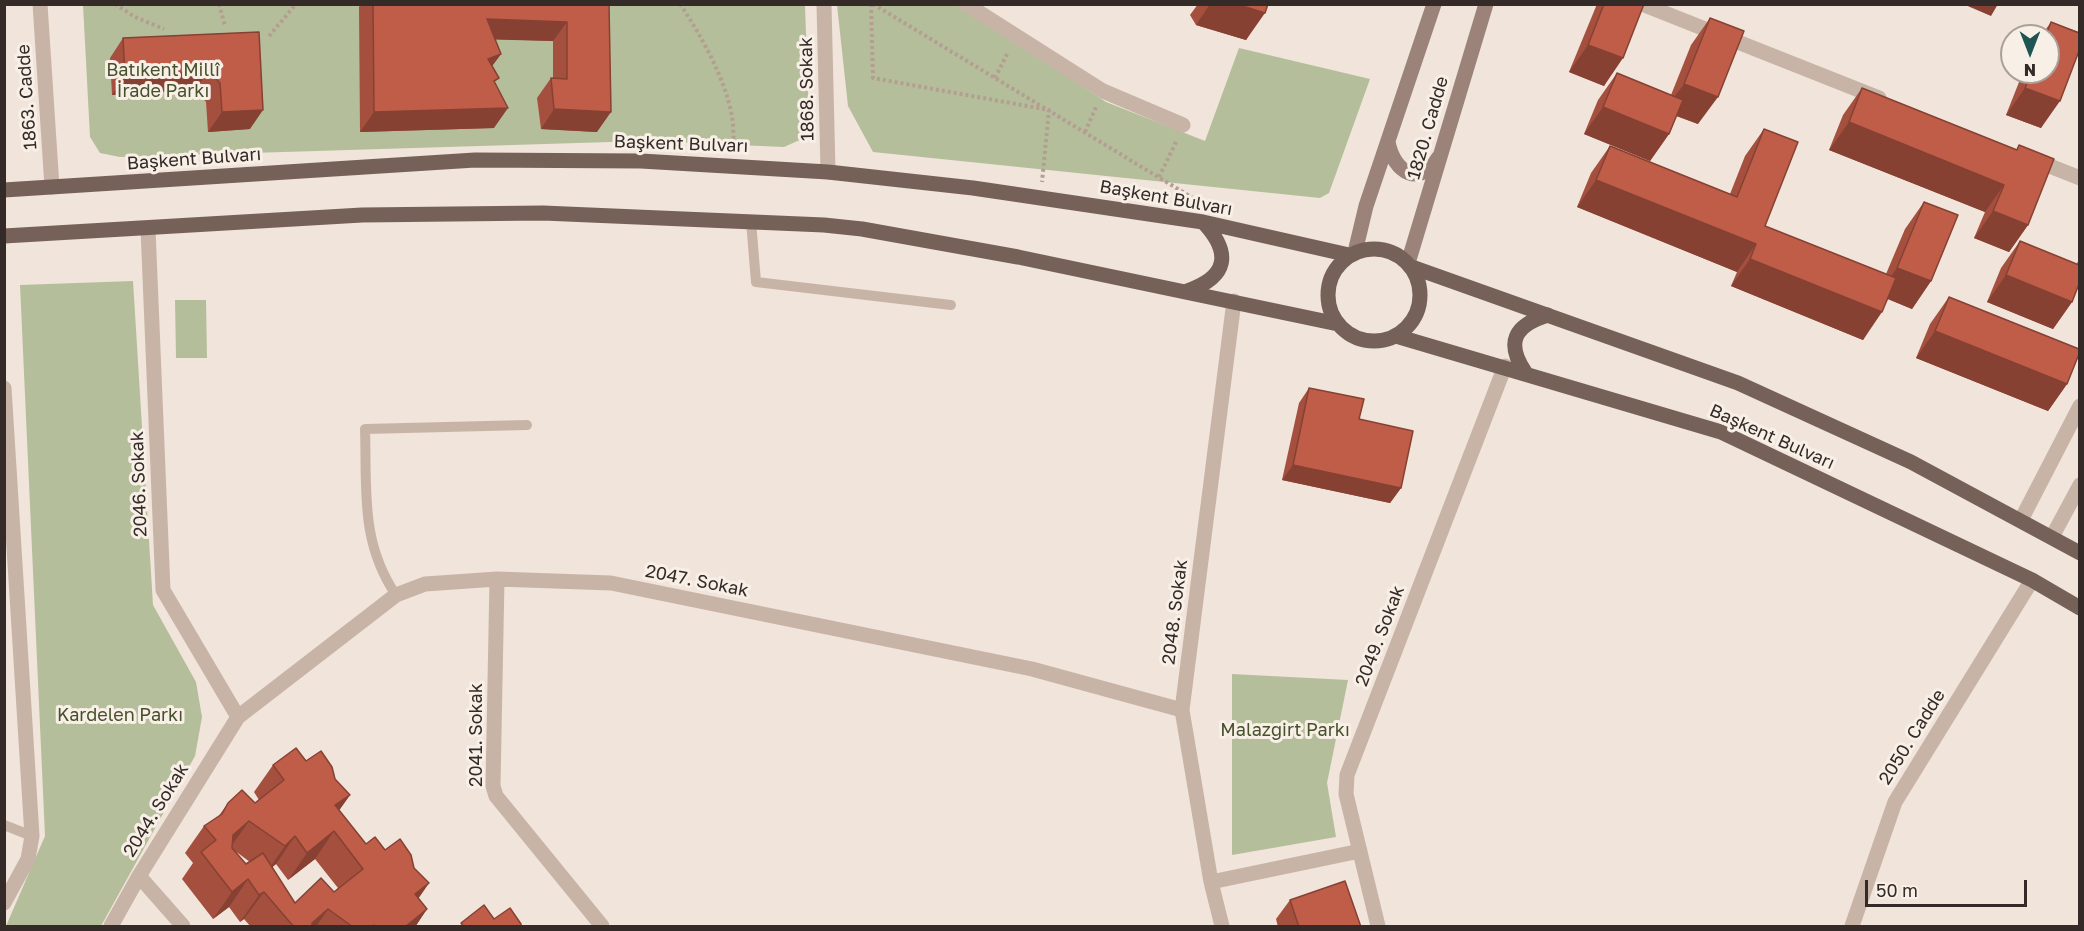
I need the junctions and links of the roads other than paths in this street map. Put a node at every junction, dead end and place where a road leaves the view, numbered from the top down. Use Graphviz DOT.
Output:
graph roads {
  1 [pos="40,4"];
  2 [pos="824,4"];
  3 [pos="966,4"];
  4 [pos="1434,4"];
  5 [pos="1486,4"];
  6 [pos="1642,4"];
  7 [pos="1893,104"];
  8 [pos="1183,125"];
  9 [pos="1388,142"];
  10 [pos="1442,152"];
  11 [pos="2014,152"];
  12 [pos="828,172"];
  13 [pos="2079,178"];
  14 [pos="52,187"];
  15 [pos="4,190"];
  16 [pos="751,221"];
  17 [pos="1203,222"];
  18 [pos="148,229"];
  19 [pos="4,236"];
  20 [pos="1352,254"];
  21 [pos="1410,265"];
  22 [pos="1187,291"];
  23 [pos="1234,301"];
  24 [pos="951,305"];
  25 [pos="1548,315"];
  26 [pos="1338,324"];
  27 [pos="1396,336"];
  28 [pos="1505,366"];
  29 [pos="1525,372"];
  30 [pos="4,388"];
  31 [pos="2079,406"];
  32 [pos="527,425"];
  33 [pos="2079,485"];
  34 [pos="2021,520"];
  35 [pos="2052,537"];
  36 [pos="2079,553"];
  37 [pos="497,579"];
  38 [pos="2032,580"];
  39 [pos="396,595"];
  40 [pos="2079,608"];
  41 [pos="1182,710"];
  42 [pos="238,717"];
  43 [pos="4,825"];
  44 [pos="33,836"];
  45 [pos="1360,851"];
  46 [pos="139,876"];
  47 [pos="1211,882"];
  48 [pos="4,903"];
  49 [pos="111,927"];
  50 [pos="183,927"];
  51 [pos="602,927"];
  52 [pos="1222,927"];
  53 [pos="1378,927"];
  54 [pos="1852,927"];
  1 -- 14 [label="street, 1863. Cadde"];
  2 -- 12 [label="street, 1868. Sokak"];
  3 -- 8 [label="street"];
  4 -- 9 [label="main road, 1820. Cadde"];
  5 -- 10 [label="main road, 1820. Cadde"];
  6 -- 7 [label="street"];
  9 -- 10 [label="main road"];
  9 -- 20 [label="main road, 1820. Cadde"];
  10 -- 21 [label="main road, 1820. Cadde"];
  11 -- 13 [label="street"];
  12 -- 14 [label="main road, Başkent Bulvarı"];
  12 -- 17 [label="main road, Başkent Bulvarı"];
  14 -- 15 [label="main road, Başkent Bulvarı"];
  16 -- 18 [label="main road"];
  16 -- 22 [label="main road"];
  16 -- 24 [label="lane"];
  17 -- 20 [label="main road, Başkent Bulvarı"];
  17 -- 22 [label="main road"];
  18 -- 19 [label="main road"];
  18 -- 42 [label="street, 2046. Sokak"];
  20 -- 21 [label="main road"];
  20 -- 26 [label="main road"];
  21 -- 25 [label="main road, Başkent Bulvarı"];
  21 -- 27 [label="main road"];
  22 -- 23 [label="main road"];
  23 -- 26 [label="main road"];
  23 -- 41 [label="street, 2048. Sokak"];
  25 -- 29 [label="main road"];
  25 -- 34 [label="main road, Başkent Bulvarı"];
  26 -- 27 [label="main road"];
  27 -- 28 [label="main road, Başkent Bulvarı"];
  28 -- 29 [label="main road, Başkent Bulvarı"];
  28 -- 45 [label="street, 2049. Sokak"];
  29 -- 38 [label="main road, Başkent Bulvarı"];
  30 -- 44 [label="street"];
  31 -- 34 [label="street"];
  32 -- 39 [label="lane"];
  33 -- 35 [label="street"];
  34 -- 35 [label="main road, Başkent Bulvarı"];
  35 -- 36 [label="main road, Başkent Bulvarı"];
  37 -- 39 [label="street, 2047. Sokak"];
  37 -- 41 [label="street, 2047. Sokak"];
  37 -- 51 [label="street, 2041. Sokak"];
  38 -- 40 [label="main road, Başkent Bulvarı"];
  38 -- 54 [label="street, 2050. Cadde"];
  39 -- 42 [label="street, 2047. Sokak"];
  41 -- 47 [label="street, 2048. Sokak"];
  42 -- 46 [label="street, 2044. Sokak"];
  43 -- 44 [label="lane"];
  44 -- 48 [label="street"];
  45 -- 47 [label="street"];
  45 -- 53 [label="street, 2049. Sokak"];
  46 -- 49 [label="street, 2044. Sokak"];
  46 -- 50 [label="street"];
  47 -- 52 [label="street, 2048. Sokak"];
}
